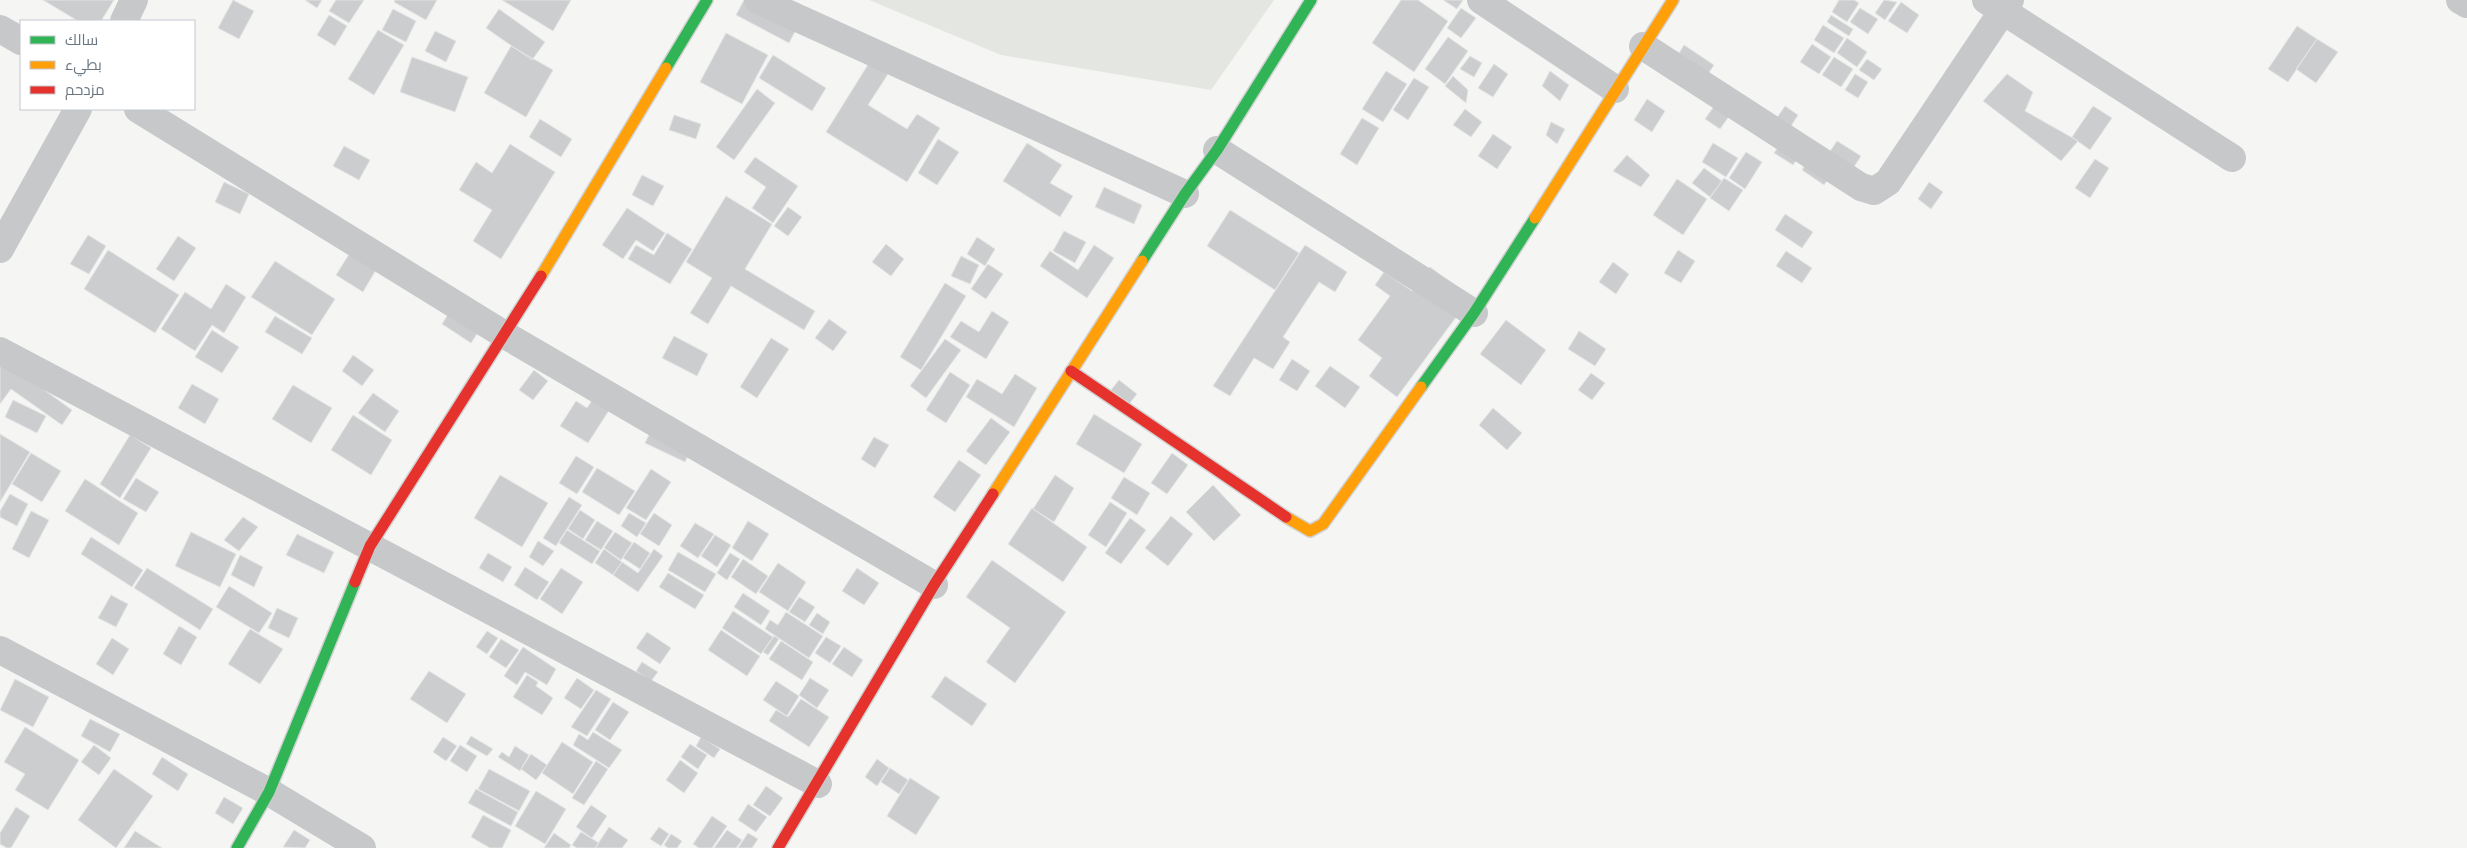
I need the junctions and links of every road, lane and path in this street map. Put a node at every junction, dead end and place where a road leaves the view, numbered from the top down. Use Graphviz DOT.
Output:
graph roads {
  1 [pos="134,0"];
  2 [pos="707,0"];
  3 [pos="758,0"];
  4 [pos="1311,0"];
  5 [pos="1481,0"];
  6 [pos="1673,0"];
  7 [pos="2460,0"];
  8 [pos="2000,4"];
  9 [pos="2467,4"];
  10 [pos="124,20"];
  11 [pos="0,29"];
  12 [pos="20,40"];
  13 [pos="1643,46"];
  14 [pos="1614,90"];
  15 [pos="77,110"];
  16 [pos="140,110"];
  17 [pos="1217,150"];
  18 [pos="2232,158"];
  19 [pos="1185,194"];
  20 [pos="0,249"];
  21 [pos="1474,313"];
  22 [pos="505,335"];
  23 [pos="0,351"];
  24 [pos="1071,371"];
  25 [pos="370,546"];
  26 [pos="934,584"];
  27 [pos="0,650"];
  28 [pos="818,784"];
  29 [pos="269,792"];
  30 [pos="237,848"];
  31 [pos="362,848"];
  32 [pos="778,848"];
  1 -- 10 [label="street"];
  2 -- 22 [label="street"];
  3 -- 19 [label="street"];
  4 -- 17 [label="street"];
  5 -- 14 [label="street"];
  6 -- 13 [label="street"];
  7 -- 9 [label="street"];
  8 -- 13 [label="street"];
  8 -- 18 [label="street"];
  11 -- 12 [label="street"];
  13 -- 14 [label="street"];
  14 -- 21 [label="street"];
  15 -- 20 [label="street"];
  16 -- 22 [label="street"];
  17 -- 19 [label="street"];
  17 -- 21 [label="street"];
  19 -- 24 [label="street"];
  21 -- 24 [label="street"];
  22 -- 25 [label="street"];
  22 -- 26 [label="street"];
  23 -- 25 [label="street"];
  24 -- 26 [label="street"];
  25 -- 28 [label="street"];
  25 -- 29 [label="street"];
  26 -- 28 [label="street"];
  27 -- 29 [label="street"];
  28 -- 32 [label="street"];
  29 -- 30 [label="street"];
  29 -- 31 [label="street"];
}
